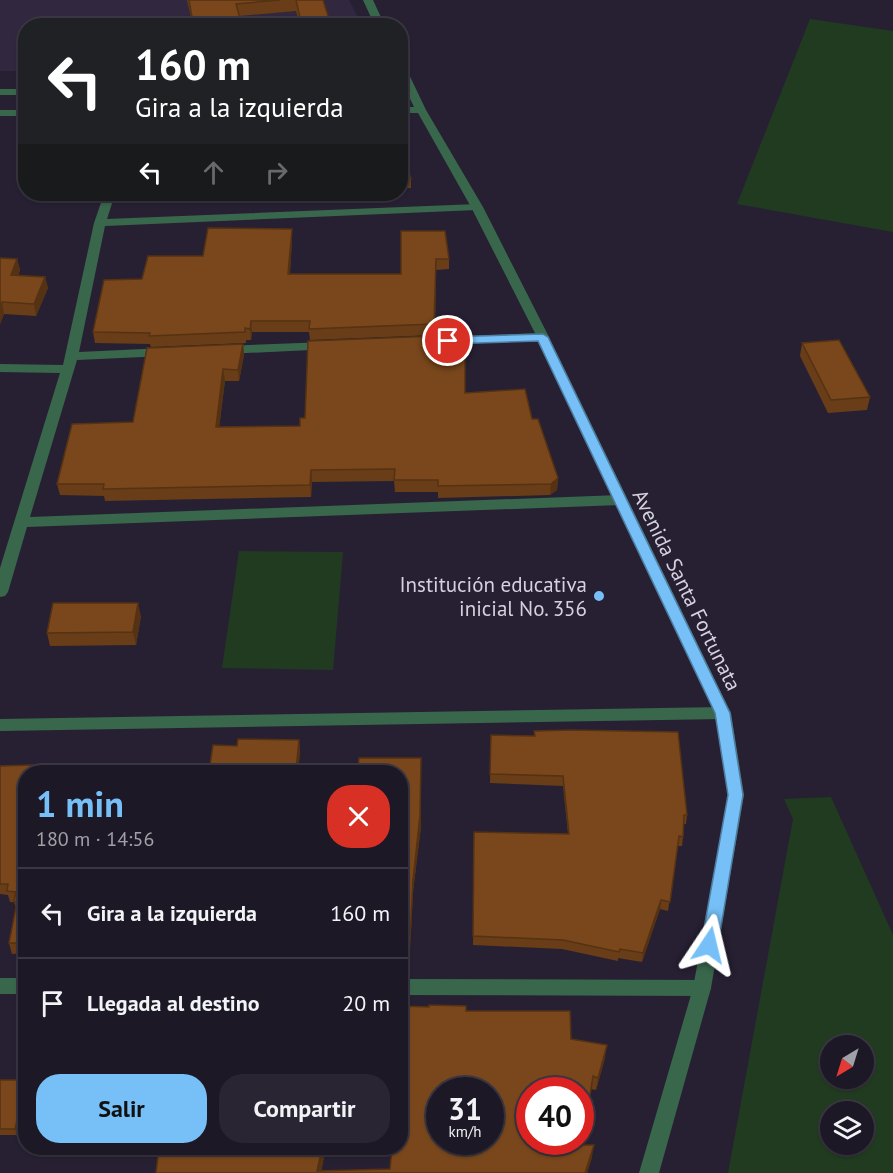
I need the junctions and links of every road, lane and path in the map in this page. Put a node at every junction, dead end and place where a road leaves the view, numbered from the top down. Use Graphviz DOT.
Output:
graph roads {
  1 [pos="368,0"];
  2 [pos="376,18"];
  3 [pos="0,92"];
  4 [pos="18,92"];
  5 [pos="408,92"];
  6 [pos="408,110"];
  7 [pos="421,110"];
  8 [pos="0,113"];
  9 [pos="18,113"];
  10 [pos="106,201"];
  11 [pos="477,207"];
  12 [pos="100,223"];
  13 [pos="543,337"];
  14 [pos="402,343"];
  15 [pos="343,345"];
  16 [pos="213,351"];
  17 [pos="178,352"];
  18 [pos="70,362"];
  19 [pos="0,368"];
  20 [pos="620,500"];
  21 [pos="20,522"];
  22 [pos="0,592"];
  23 [pos="723,713"];
  24 [pos="0,725"];
  25 [pos="0,986"];
  26 [pos="18,986"];
  27 [pos="408,987"];
  28 [pos="702,988"];
  29 [pos="649,1173"];
  1 -- 2 [label="street"];
  3 -- 4 [label="street"];
  5 -- 7 [label="street, Avenida Santa Fortunata"];
  6 -- 7 [label="street"];
  7 -- 11 [label="street, Avenida Santa Fortunata"];
  8 -- 9 [label="street"];
  10 -- 12 [label="street"];
  11 -- 12 [label="street"];
  11 -- 13 [label="street, Avenida Santa Fortunata"];
  12 -- 18 [label="street"];
  13 -- 14 [label="street"];
  13 -- 20 [label="street, Avenida Santa Fortunata"];
  15 -- 16 [label="street"];
  17 -- 18 [label="street"];
  18 -- 19 [label="street"];
  18 -- 21 [label="street"];
  20 -- 21 [label="street"];
  20 -- 23 [label="street, Avenida Santa Fortunata"];
  21 -- 22 [label="street"];
  23 -- 24 [label="street"];
  23 -- 28 [label="street, Avenida Santa Fortunata"];
  25 -- 26 [label="street"];
  27 -- 28 [label="street"];
  28 -- 29 [label="street, Avenida Santa Fortunata"];
}
